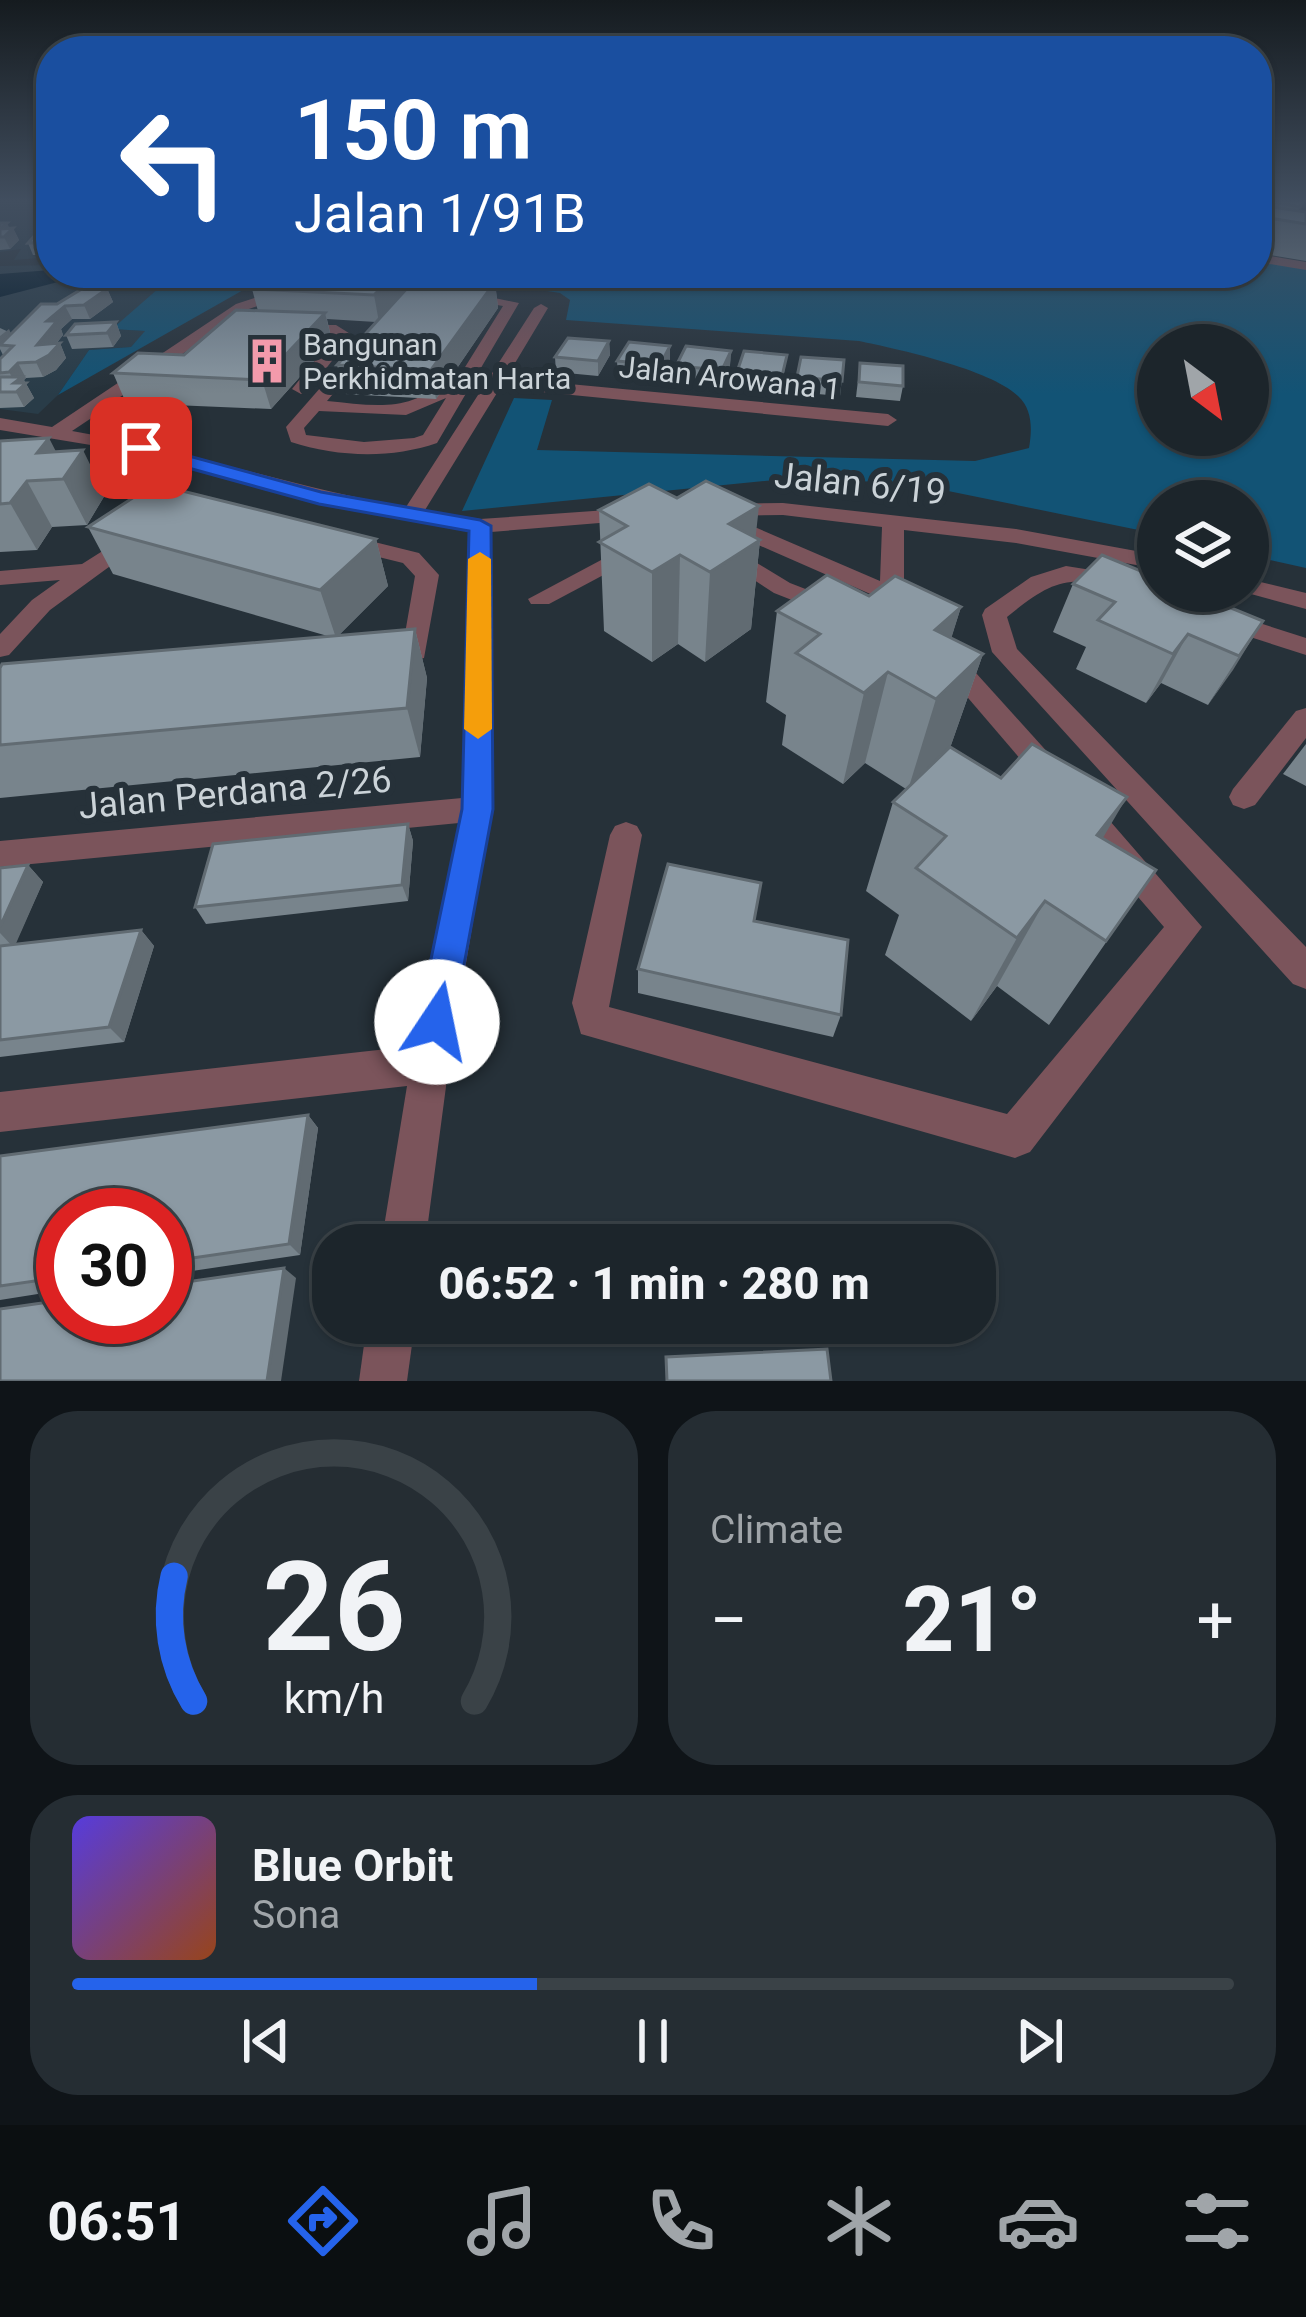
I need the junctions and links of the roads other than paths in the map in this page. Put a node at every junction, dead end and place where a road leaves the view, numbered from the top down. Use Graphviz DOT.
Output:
graph roads {
  1 [pos="305,289"];
  2 [pos="435,293"];
  3 [pos="541,308"];
  4 [pos="273,329"];
  5 [pos="199,336"];
  6 [pos="492,336"];
  7 [pos="370,341"];
  8 [pos="196,363"];
  9 [pos="494,382"];
  10 [pos="301,389"];
  11 [pos="314,405"];
  12 [pos="93,409"];
  13 [pos="167,412"];
  14 [pos="888,420"];
  15 [pos="0,424"];
  16 [pos="56,434"];
  17 [pos="218,470"];
  18 [pos="0,477"];
  19 [pos="245,477"];
  20 [pos="197,499"];
  21 [pos="699,510"];
  22 [pos="656,512"];
  23 [pos="411,515"];
  24 [pos="893,522"];
  25 [pos="480,526"];
  26 [pos="318,535"];
  27 [pos="658,543"];
  28 [pos="84,571"];
  29 [pos="1137,571"];
  30 [pos="1137,575"];
  31 [pos="0,578"];
  32 [pos="1269,591"];
  33 [pos="892,595"];
  34 [pos="540,599"];
  35 [pos="1306,601"];
  36 [pos="1206,612"];
  37 [pos="863,621"];
  38 [pos="1306,647"];
  39 [pos="0,649"];
  40 [pos="369,657"];
  41 [pos="1306,718"];
  42 [pos="1244,797"];
  43 [pos="477,809"];
  44 [pos="626,835"];
  45 [pos="0,854"];
  46 [pos="1306,972"];
  47 [pos="430,1064"];
  48 [pos="0,1112"];
  49 [pos="406,1224"];
  50 [pos="388,1344"];
  51 [pos="383,1381"];
  1 -- 5 [label="street"];
  2 -- 6 [label="street"];
  3 -- 9 [label="street"];
  4 -- 10 [label="street"];
  5 -- 8 [label="street"];
  5 -- 12 [label="street"];
  6 -- 11 [label="street"];
  6 -- 11 [label="street"];
  7 -- 11 [label="street"];
  9 -- 14 [label="street, Jalan Arowana 1"];
  9 -- 23 [label="street"];
  12 -- 13 [label="street"];
  12 -- 16 [label="street"];
  15 -- 16 [label="street"];
  16 -- 17 [label="street"];
  17 -- 19 [label="street"];
  17 -- 20 [label="street"];
  18 -- 20 [label="street"];
  19 -- 20 [label="street"];
  19 -- 23 [label="street"];
  20 -- 28 [label="street"];
  21 -- 24 [label="street, Jalan 6/19"];
  22 -- 25 [label="street"];
  23 -- 25 [label="street"];
  24 -- 29 [label="street, Jalan 6/19"];
  24 -- 33 [label="street"];
  25 -- 43 [label="street"];
  26 -- 40 [label="street"];
  27 -- 34 [label="street"];
  28 -- 31 [label="street"];
  28 -- 39 [label="street"];
  30 -- 46 [label="street"];
  32 -- 35 [label="street"];
  33 -- 37 [label="street"];
  33 -- 44 [label="street"];
  36 -- 38 [label="street"];
  41 -- 42 [label="street"];
  43 -- 45 [label="street, Jalan Perdana 2/26"];
  43 -- 47 [label="street"];
  47 -- 48 [label="street"];
  47 -- 49 [label="street"];
  50 -- 51 [label="street"];
}
